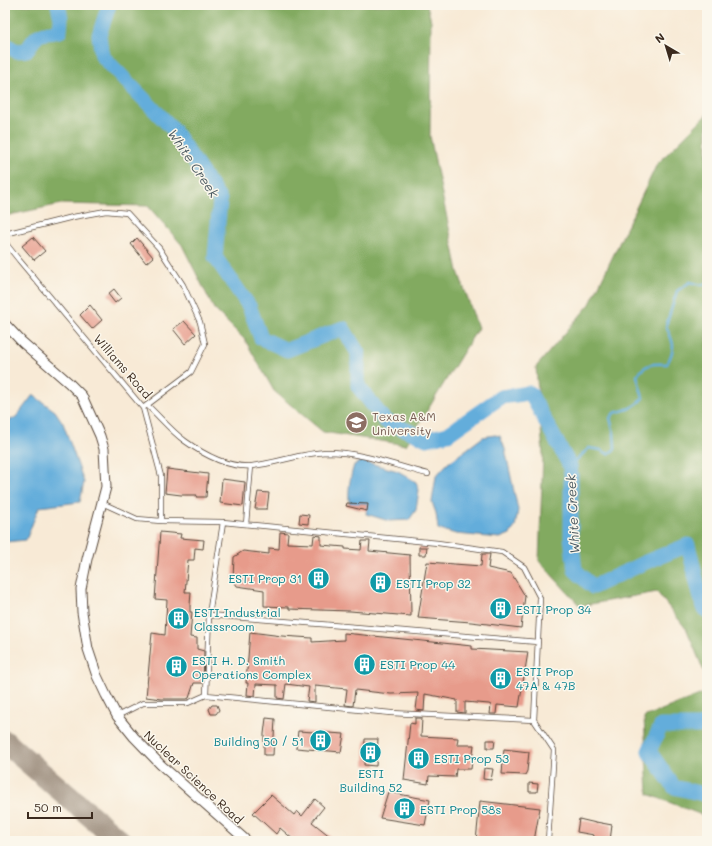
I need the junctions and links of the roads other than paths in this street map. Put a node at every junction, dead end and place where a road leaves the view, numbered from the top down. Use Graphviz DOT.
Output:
graph roads {
  1 [pos="5,234"];
  2 [pos="5,240"];
  3 [pos="5,324"];
  4 [pos="145,407"];
  5 [pos="251,466"];
  6 [pos="428,474"];
  7 [pos="101,503"];
  8 [pos="161,521"];
  9 [pos="223,522"];
  10 [pos="246,524"];
  11 [pos="209,615"];
  12 [pos="538,642"];
  13 [pos="206,695"];
  14 [pos="117,716"];
  15 [pos="534,720"];
  16 [pos="246,841"];
  17 [pos="548,841"];
  1 -- 4 [label="lane, Williams Road"];
  2 -- 4 [label="lane, Williams Road"];
  3 -- 7 [label="street, Nuclear Science Road"];
  4 -- 5 [label="lane"];
  4 -- 8 [label="lane"];
  5 -- 6 [label="lane"];
  5 -- 10 [label="lane"];
  7 -- 8 [label="lane"];
  7 -- 14 [label="street, Nuclear Science Road"];
  8 -- 9 [label="lane"];
  9 -- 10 [label="lane"];
  9 -- 11 [label="lane"];
  10 -- 12 [label="lane"];
  11 -- 12 [label="lane"];
  11 -- 13 [label="lane"];
  12 -- 15 [label="lane"];
  13 -- 14 [label="lane"];
  13 -- 15 [label="lane"];
  14 -- 16 [label="street, Nuclear Science Road"];
  15 -- 17 [label="lane"];
}
